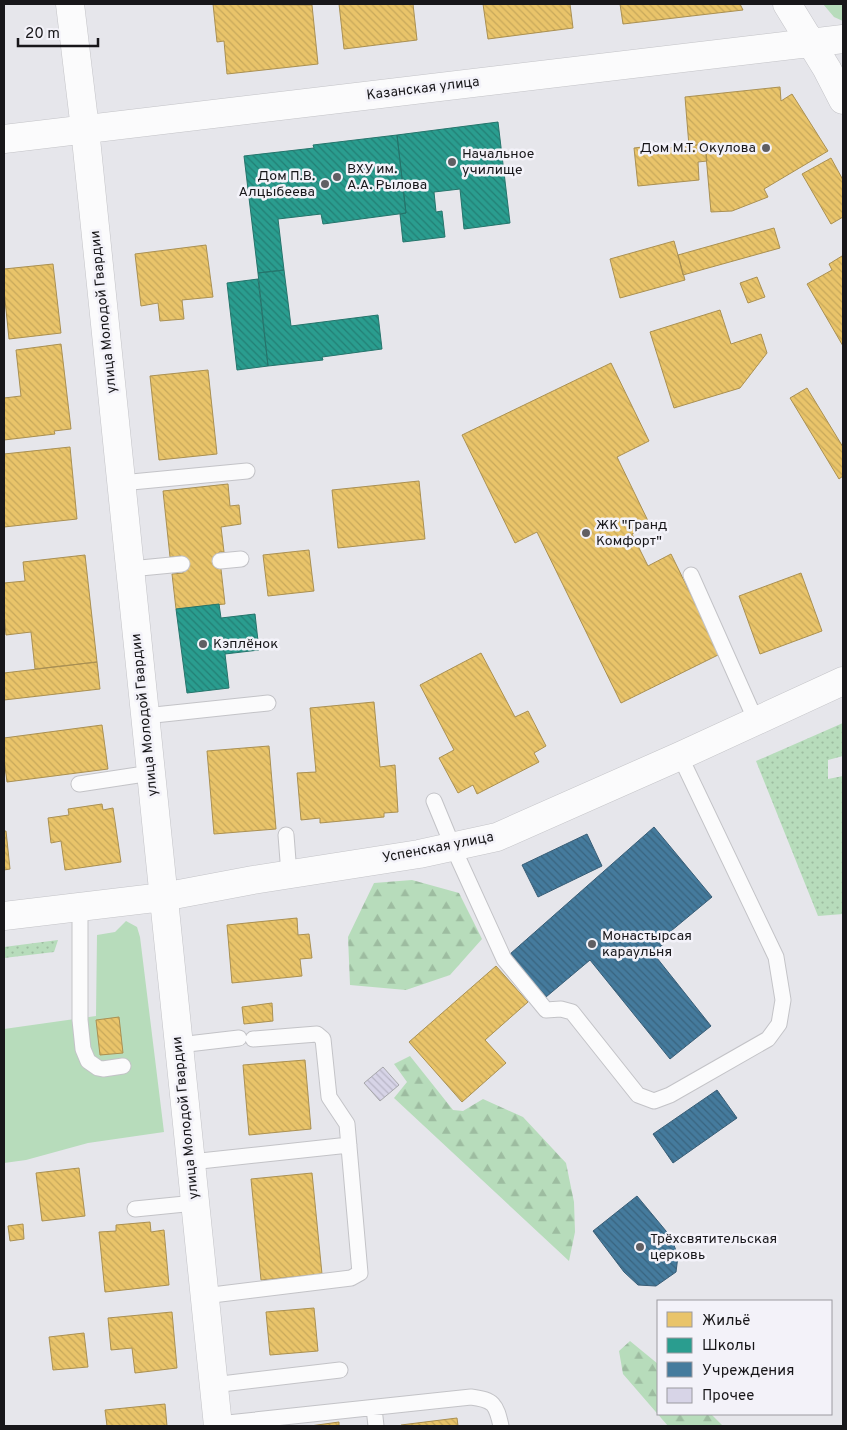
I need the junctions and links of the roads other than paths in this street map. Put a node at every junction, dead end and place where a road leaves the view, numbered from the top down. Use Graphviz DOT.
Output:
graph roads {
  1 [pos="70,4"];
  2 [pos="787,4"];
  3 [pos="843,39"];
  4 [pos="811,43"];
  5 [pos="843,100"];
  6 [pos="85,129"];
  7 [pos="4,139"];
  8 [pos="247,471"];
  9 [pos="121,483"];
  10 [pos="241,559"];
  11 [pos="220,561"];
  12 [pos="182,564"];
  13 [pos="130,569"];
  14 [pos="692,576"];
  15 [pos="843,681"];
  16 [pos="268,703"];
  17 [pos="145,716"];
  18 [pos="756,721"];
  19 [pos="680,756"];
  20 [pos="151,773"];
  21 [pos="79,784"];
  22 [pos="434,801"];
  23 [pos="286,835"];
  24 [pos="452,847"];
  25 [pos="289,874"];
  26 [pos="163,897"];
  27 [pos="80,906"];
  28 [pos="4,916"];
  29 [pos="179,1045"];
  30 [pos="123,1066"];
  31 [pos="349,1144"];
  32 [pos="191,1162"];
  33 [pos="195,1203"];
  34 [pos="134,1209"];
  35 [pos="204,1296"];
  36 [pos="340,1370"];
  37 [pos="213,1385"];
  38 [pos="374,1408"];
  39 [pos="218,1425"];
  40 [pos="376,1426"];
  41 [pos="500,1426"];
  1 -- 6 [label="street, улица Молодой Гвардии"];
  2 -- 4 [label="street"];
  3 -- 4 [label="street, Казанская улица"];
  4 -- 5 [label="street"];
  4 -- 6 [label="street, Казанская улица"];
  6 -- 7 [label="street, Казанская улица"];
  6 -- 9 [label="street, улица Молодой Гвардии"];
  8 -- 9 [label="lane"];
  9 -- 13 [label="street, улица Молодой Гвардии"];
  10 -- 11 [label="lane"];
  12 -- 13 [label="lane"];
  13 -- 17 [label="street, улица Молодой Гвардии"];
  14 -- 18 [label="lane"];
  15 -- 18 [label="street, Успенская улица"];
  16 -- 17 [label="lane"];
  17 -- 20 [label="street, улица Молодой Гвардии"];
  18 -- 19 [label="street, Успенская улица"];
  19 -- 24 [label="street, Успенская улица"];
  19 -- 24 [label="lane"];
  20 -- 21 [label="lane"];
  20 -- 26 [label="street, улица Молодой Гвардии"];
  22 -- 24 [label="lane"];
  23 -- 25 [label="lane"];
  24 -- 25 [label="street, Успенская улица"];
  25 -- 26 [label="street, Успенская улица"];
  26 -- 27 [label="street, Успенская улица"];
  26 -- 29 [label="street, улица Молодой Гвардии"];
  27 -- 28 [label="street, Успенская улица"];
  27 -- 30 [label="lane"];
  29 -- 31 [label="lane"];
  29 -- 32 [label="street, улица Молодой Гвардии"];
  31 -- 32 [label="lane"];
  31 -- 35 [label="lane"];
  32 -- 33 [label="street, улица Молодой Гвардии"];
  33 -- 34 [label="lane"];
  33 -- 35 [label="street, улица Молодой Гвардии"];
  35 -- 37 [label="street, улица Молодой Гвардии"];
  36 -- 37 [label="lane"];
  37 -- 39 [label="street, улица Молодой Гвардии"];
  38 -- 39 [label="lane"];
  38 -- 40 [label="lane"];
  38 -- 41 [label="lane"];
}
